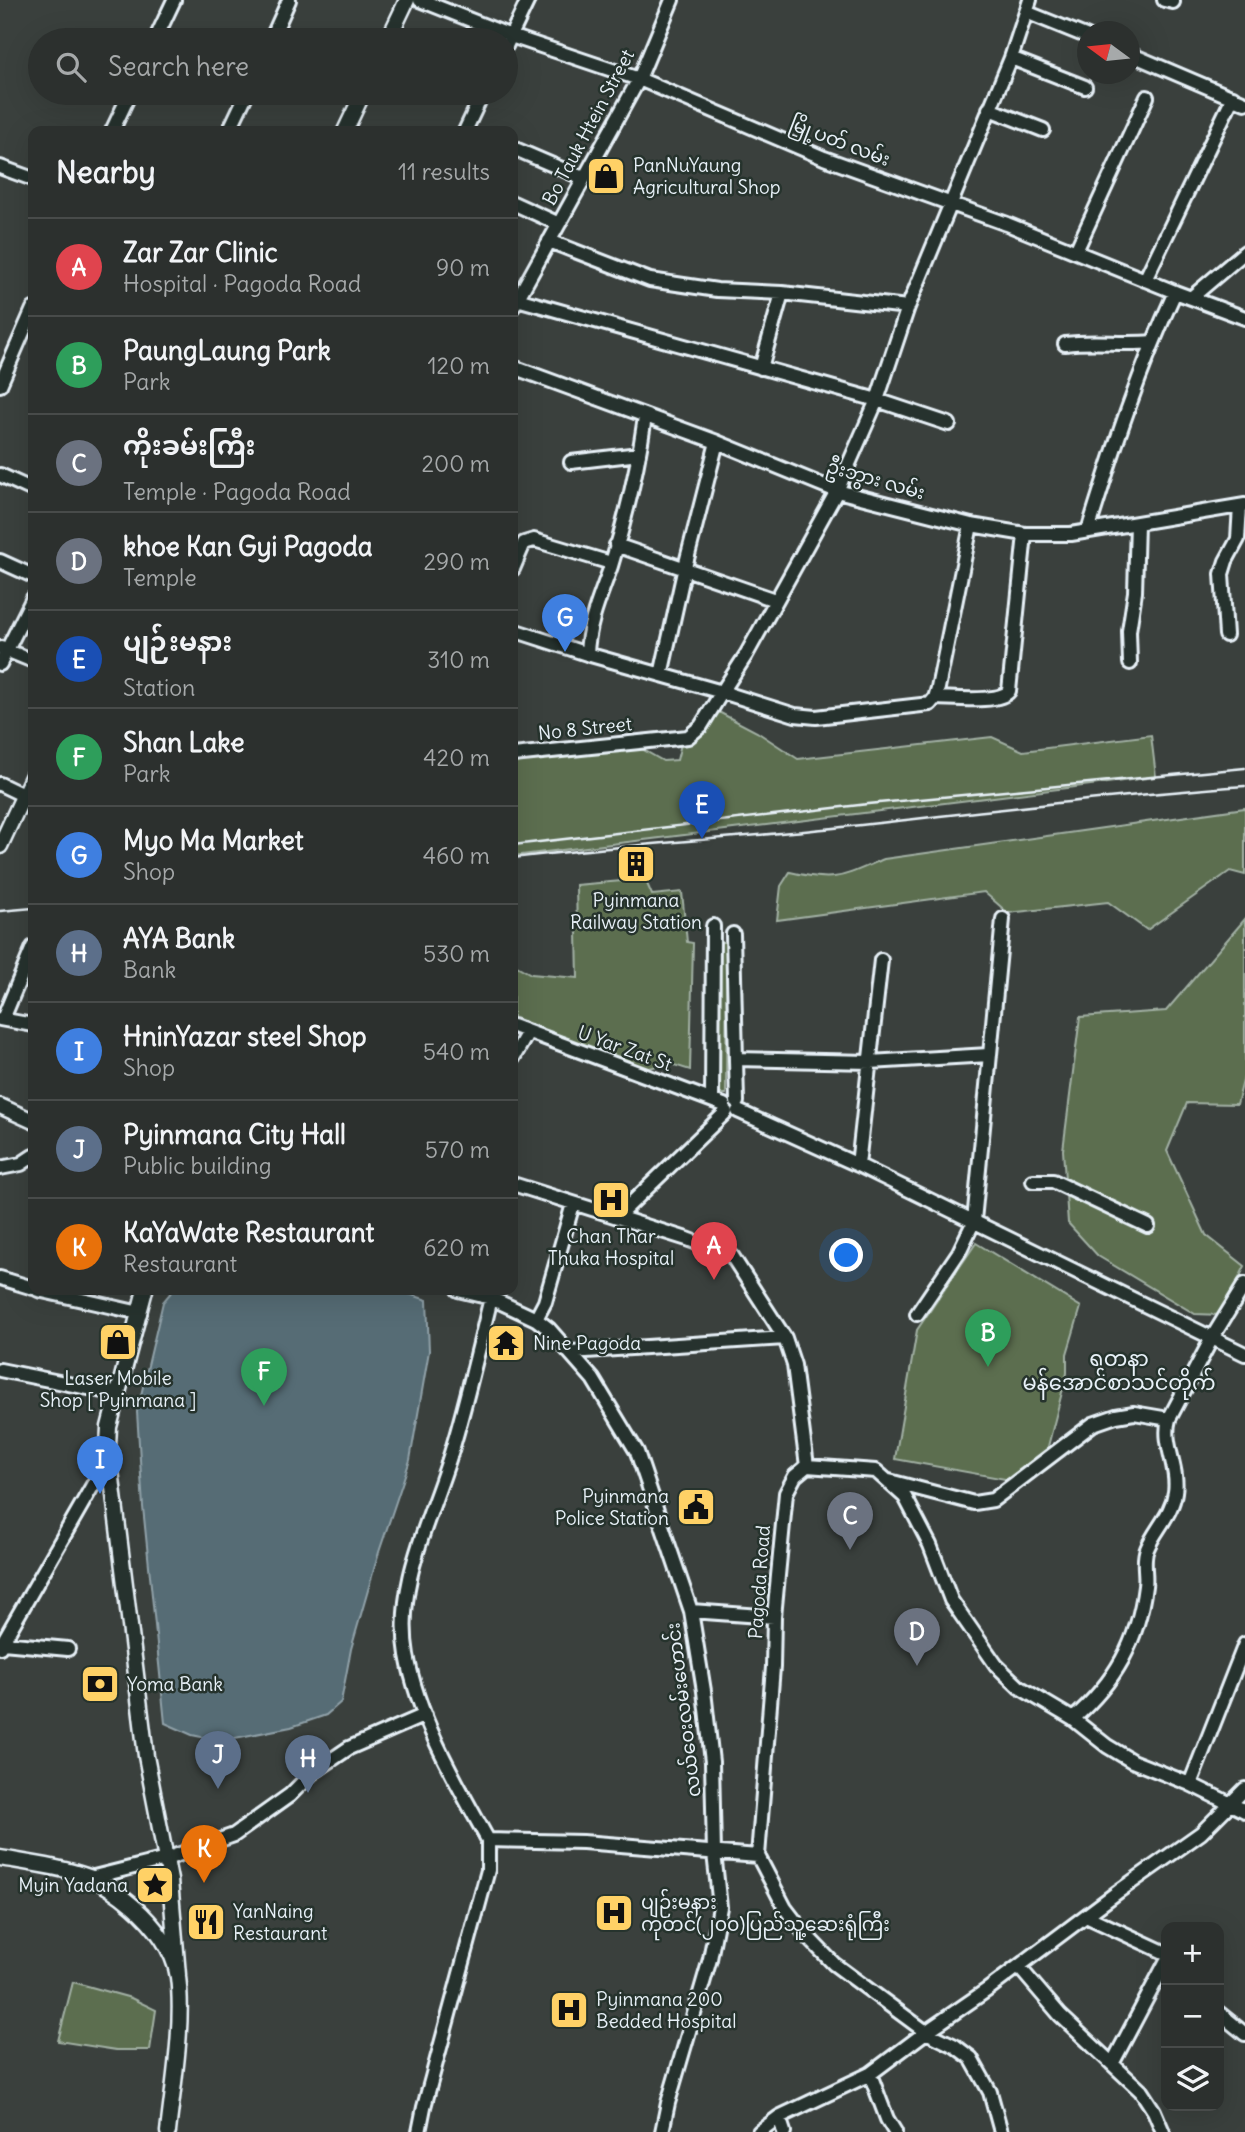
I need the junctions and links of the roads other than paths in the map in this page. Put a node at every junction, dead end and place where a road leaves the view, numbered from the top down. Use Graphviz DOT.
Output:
graph roads {
  1 [pos="174,0"];
  2 [pos="289,0"];
  3 [pos="407,0"];
  4 [pos="420,0"];
  5 [pos="528,0"];
  6 [pos="672,0"];
  7 [pos="1028,6"];
  8 [pos="161,28"];
  9 [pos="276,28"];
  10 [pos="394,28"];
  11 [pos="480,28"];
  12 [pos="514,28"];
  13 [pos="1077,32"];
  14 [pos="518,44"];
  15 [pos="1011,58"];
  16 [pos="1140,59"];
  17 [pos="639,79"];
  18 [pos="1085,87"];
  19 [pos="1147,97"];
  20 [pos="1239,100"];
  21 [pos="124,105"];
  22 [pos="241,105"];
  23 [pos="358,105"];
  24 [pos="478,105"];
  25 [pos="989,109"];
  26 [pos="114,126"];
  27 [pos="231,126"];
  28 [pos="349,126"];
  29 [pos="470,126"];
  30 [pos="1043,130"];
  31 [pos="518,150"];
  32 [pos="0,167"];
  33 [pos="28,177"];
  34 [pos="583,178"];
  35 [pos="950,203"];
  36 [pos="518,205"];
  37 [pos="559,224"];
  38 [pos="549,241"];
  39 [pos="1076,251"];
  40 [pos="1245,252"];
  41 [pos="1145,280"];
  42 [pos="1175,292"];
  43 [pos="782,293"];
  44 [pos="1192,297"];
  45 [pos="518,298"];
  46 [pos="518,304"];
  47 [pos="908,307"];
  48 [pos="1245,318"];
  49 [pos="28,321"];
  50 [pos="1152,342"];
  51 [pos="1065,344"];
  52 [pos="761,368"];
  53 [pos="518,369"];
  54 [pos="0,385"];
  55 [pos="877,400"];
  56 [pos="645,417"];
  57 [pos="948,425"];
  58 [pos="717,442"];
  59 [pos="639,454"];
  60 [pos="571,462"];
  61 [pos="0,475"];
  62 [pos="28,488"];
  63 [pos="837,491"];
  64 [pos="1243,506"];
  65 [pos="1137,523"];
  66 [pos="971,525"];
  67 [pos="1088,531"];
  68 [pos="1025,534"];
  69 [pos="616,545"];
  70 [pos="518,557"];
  71 [pos="0,561"];
  72 [pos="611,564"];
  73 [pos="685,567"];
  74 [pos="28,574"];
  75 [pos="775,600"];
  76 [pos="28,607"];
  77 [pos="518,632"];
  78 [pos="1226,635"];
  79 [pos="4,649"];
  80 [pos="587,654"];
  81 [pos="28,659"];
  82 [pos="1130,663"];
  83 [pos="0,664"];
  84 [pos="661,675"];
  85 [pos="722,692"];
  86 [pos="935,698"];
  87 [pos="518,754"];
  88 [pos="0,784"];
  89 [pos="28,798"];
  90 [pos="0,846"];
  91 [pos="1003,919"];
  92 [pos="713,926"];
  93 [pos="733,934"];
  94 [pos="28,958"];
  95 [pos="881,960"];
  96 [pos="1,1019"];
  97 [pos="28,1024"];
  98 [pos="518,1028"];
  99 [pos="528,1032"];
  100 [pos="518,1049"];
  101 [pos="989,1055"];
  102 [pos="736,1059"];
  103 [pos="870,1062"];
  104 [pos="0,1106"];
  105 [pos="727,1106"];
  106 [pos="28,1119"];
  107 [pos="28,1159"];
  108 [pos="858,1165"];
  109 [pos="0,1168"];
  110 [pos="1033,1181"];
  111 [pos="518,1186"];
  112 [pos="573,1204"];
  113 [pos="617,1217"];
  114 [pos="974,1221"];
  115 [pos="1148,1226"];
  116 [pos="0,1278"];
  117 [pos="1245,1284"];
  118 [pos="28,1286"];
  119 [pos="60,1295"];
  120 [pos="144,1295"];
  121 [pos="479,1295"];
  122 [pos="491,1298"];
  123 [pos="140,1313"];
  124 [pos="917,1314"];
  125 [pos="536,1320"];
  126 [pos="785,1338"];
  127 [pos="1212,1338"];
  128 [pos="570,1352"];
  129 [pos="1245,1354"];
  130 [pos="0,1370"];
  131 [pos="118,1394"];
  132 [pos="1169,1419"];
  133 [pos="109,1457"];
  134 [pos="807,1466"];
  135 [pos="888,1480"];
  136 [pos="691,1611"];
  137 [pos="774,1617"];
  138 [pos="1245,1644"];
  139 [pos="2,1645"];
  140 [pos="68,1649"];
  141 [pos="425,1715"];
  142 [pos="1073,1719"];
  143 [pos="1190,1784"];
  144 [pos="1245,1789"];
  145 [pos="1229,1804"];
  146 [pos="1245,1811"];
  147 [pos="488,1840"];
  148 [pos="714,1853"];
  149 [pos="758,1856"];
  150 [pos="0,1858"];
  151 [pos="166,1859"];
  152 [pos="90,1878"];
  153 [pos="1086,1916"];
  154 [pos="1161,1951"];
  155 [pos="1019,1967"];
  156 [pos="1161,1971"];
  157 [pos="178,1975"];
  158 [pos="1224,2017"];
  159 [pos="926,2032"];
  160 [pos="1245,2035"];
  161 [pos="1112,2064"];
  162 [pos="870,2074"];
  163 [pos="779,2118"];
  164 [pos="168,2132"];
  165 [pos="419,2132"];
  166 [pos="662,2132"];
  167 [pos="759,2132"];
  168 [pos="784,2132"];
  169 [pos="895,2132"];
  170 [pos="1001,2132"];
  171 [pos="1163,2132"];
  1 -- 8 [label="street"];
  2 -- 9 [label="street"];
  3 -- 10 [label="main road"];
  4 -- 11 [label="street, မြို့ပတ် လမ်း"];
  5 -- 12 [label="street"];
  6 -- 17 [label="street, Bo Tauk Htein Street"];
  7 -- 13 [label="street"];
  7 -- 15 [label="street, No 8 Street"];
  14 -- 17 [label="street, မြို့ပတ် လမ်း"];
  15 -- 18 [label="street"];
  15 -- 25 [label="street, No 8 Street"];
  16 -- 20 [label="street"];
  17 -- 34 [label="street, Bo Tauk Htein Street"];
  17 -- 35 [label="street, မြို့ပတ် လမ်း"];
  19 -- 39 [label="street"];
  20 -- 41 [label="street"];
  21 -- 26 [label="street"];
  22 -- 27 [label="street"];
  23 -- 28 [label="main road"];
  24 -- 29 [label="street"];
  25 -- 30 [label="street"];
  25 -- 35 [label="street, No 8 Street"];
  31 -- 34 [label="street"];
  32 -- 33 [label="street"];
  34 -- 37 [label="street, Bo Tauk Htein Street"];
  35 -- 39 [label="street, မြို့ပတ် လမ်း"];
  35 -- 47 [label="street, No 8 Street"];
  36 -- 37 [label="street"];
  37 -- 38 [label="street, Bo Tauk Htein Street"];
  38 -- 43 [label="street"];
  38 -- 45 [label="street, Bo Tauk Htein Street"];
  39 -- 41 [label="street, မြို့ပတ် လမ်း"];
  40 -- 44 [label="street"];
  41 -- 42 [label="street, မြို့ပတ် လမ်း"];
  42 -- 44 [label="street, မြို့ပတ် လမ်း"];
  42 -- 50 [label="street"];
  43 -- 47 [label="street"];
  43 -- 52 [label="street"];
  44 -- 48 [label="street, မြို့ပတ် လမ်း"];
  46 -- 52 [label="street"];
  47 -- 55 [label="street, No 8 Street"];
  49 -- 54 [label="street"];
  50 -- 51 [label="street"];
  50 -- 67 [label="street"];
  52 -- 55 [label="street"];
  53 -- 56 [label="street, ဦးဘွား လမ်း"];
  55 -- 57 [label="street"];
  55 -- 63 [label="street, No 8 Street"];
  56 -- 58 [label="street, ဦးဘွား လမ်း"];
  56 -- 59 [label="street"];
  58 -- 63 [label="street, ဦးဘွား လမ်း"];
  58 -- 73 [label="street"];
  59 -- 60 [label="street"];
  59 -- 69 [label="street"];
  61 -- 62 [label="street"];
  63 -- 66 [label="street, ဦးဘွား လမ်း"];
  63 -- 75 [label="street, No 8 Street"];
  64 -- 65 [label="street, ဦးဘွား လမ်း"];
  64 -- 78 [label="street"];
  65 -- 67 [label="street, ဦးဘွား လမ်း"];
  65 -- 82 [label="street"];
  66 -- 68 [label="street, ဦးဘွား လမ်း"];
  66 -- 86 [label="street"];
  67 -- 68 [label="street, ဦးဘွား လမ်း"];
  68 -- 86 [label="street"];
  69 -- 72 [label="street"];
  69 -- 73 [label="street"];
  70 -- 72 [label="street"];
  71 -- 74 [label="street"];
  72 -- 80 [label="street"];
  73 -- 75 [label="street"];
  73 -- 84 [label="street"];
  75 -- 85 [label="street, No 8 Street"];
  76 -- 79 [label="street"];
  77 -- 80 [label="street"];
  79 -- 81 [label="street"];
  79 -- 83 [label="street"];
  80 -- 84 [label="street"];
  84 -- 85 [label="street"];
  85 -- 86 [label="street"];
  85 -- 87 [label="street, No 8 Street"];
  88 -- 89 [label="street"];
  89 -- 90 [label="main road"];
  91 -- 101 [label="street"];
  92 -- 105 [label="street"];
  93 -- 102 [label="street"];
  94 -- 96 [label="street"];
  95 -- 103 [label="street"];
  96 -- 97 [label="street"];
  98 -- 99 [label="street, U Yar Zat St"];
  99 -- 100 [label="street"];
  99 -- 105 [label="street, U Yar Zat St"];
  101 -- 103 [label="street"];
  101 -- 114 [label="street"];
  102 -- 103 [label="street"];
  102 -- 105 [label="street"];
  103 -- 108 [label="street"];
  104 -- 106 [label="main road"];
  105 -- 108 [label="street, U Yar Zat St"];
  105 -- 113 [label="street"];
  107 -- 109 [label="street"];
  108 -- 114 [label="street, U Yar Zat St"];
  110 -- 115 [label="street"];
  111 -- 112 [label="street"];
  112 -- 113 [label="street"];
  112 -- 125 [label="street"];
  113 -- 126 [label="street"];
  114 -- 124 [label="street"];
  114 -- 127 [label="street, U Yar Zat St"];
  116 -- 118 [label="street"];
  117 -- 127 [label="street"];
  119 -- 123 [label="street"];
  120 -- 123 [label="main road"];
  121 -- 122 [label="street, လယ်ဝေးလမ်းဟောင်း"];
  122 -- 125 [label="street, လယ်ဝေးလမ်းဟောင်း"];
  122 -- 141 [label="street"];
  123 -- 131 [label="main road"];
  125 -- 128 [label="street, လယ်ဝေးလမ်းဟောင်း"];
  126 -- 128 [label="street"];
  126 -- 134 [label="street"];
  127 -- 129 [label="street, U Yar Zat St"];
  127 -- 132 [label="street"];
  128 -- 136 [label="street, လယ်ဝေးလမ်းဟောင်း"];
  130 -- 131 [label="street"];
  131 -- 133 [label="main road"];
  132 -- 135 [label="street"];
  132 -- 142 [label="street"];
  133 -- 139 [label="street"];
  133 -- 151 [label="main road"];
  134 -- 135 [label="street"];
  134 -- 137 [label="street, Pagoda Road"];
  135 -- 142 [label="street"];
  136 -- 137 [label="street"];
  136 -- 148 [label="street, လယ်ဝေးလမ်းဟောင်း"];
  137 -- 149 [label="street, Pagoda Road"];
  138 -- 143 [label="street"];
  139 -- 140 [label="street"];
  141 -- 147 [label="street"];
  141 -- 151 [label="street"];
  142 -- 143 [label="street"];
  143 -- 145 [label="street"];
  144 -- 145 [label="street"];
  145 -- 146 [label="street"];
  145 -- 153 [label="street"];
  147 -- 148 [label="street"];
  147 -- 165 [label="street"];
  148 -- 149 [label="street"];
  148 -- 166 [label="street, လယ်ဝေးလမ်းဟောင်း"];
  149 -- 159 [label="street"];
  150 -- 152 [label="main road"];
  151 -- 152 [label="street"];
  151 -- 157 [label="main road"];
  152 -- 157 [label="main road"];
  153 -- 154 [label="street"];
  153 -- 155 [label="street"];
  155 -- 159 [label="street"];
  155 -- 161 [label="street"];
  156 -- 161 [label="street"];
  157 -- 164 [label="main road"];
  158 -- 160 [label="street"];
  159 -- 162 [label="street"];
  159 -- 170 [label="street"];
  161 -- 171 [label="street"];
  162 -- 163 [label="street"];
  162 -- 169 [label="street"];
  163 -- 167 [label="street"];
  163 -- 168 [label="street"];
}
